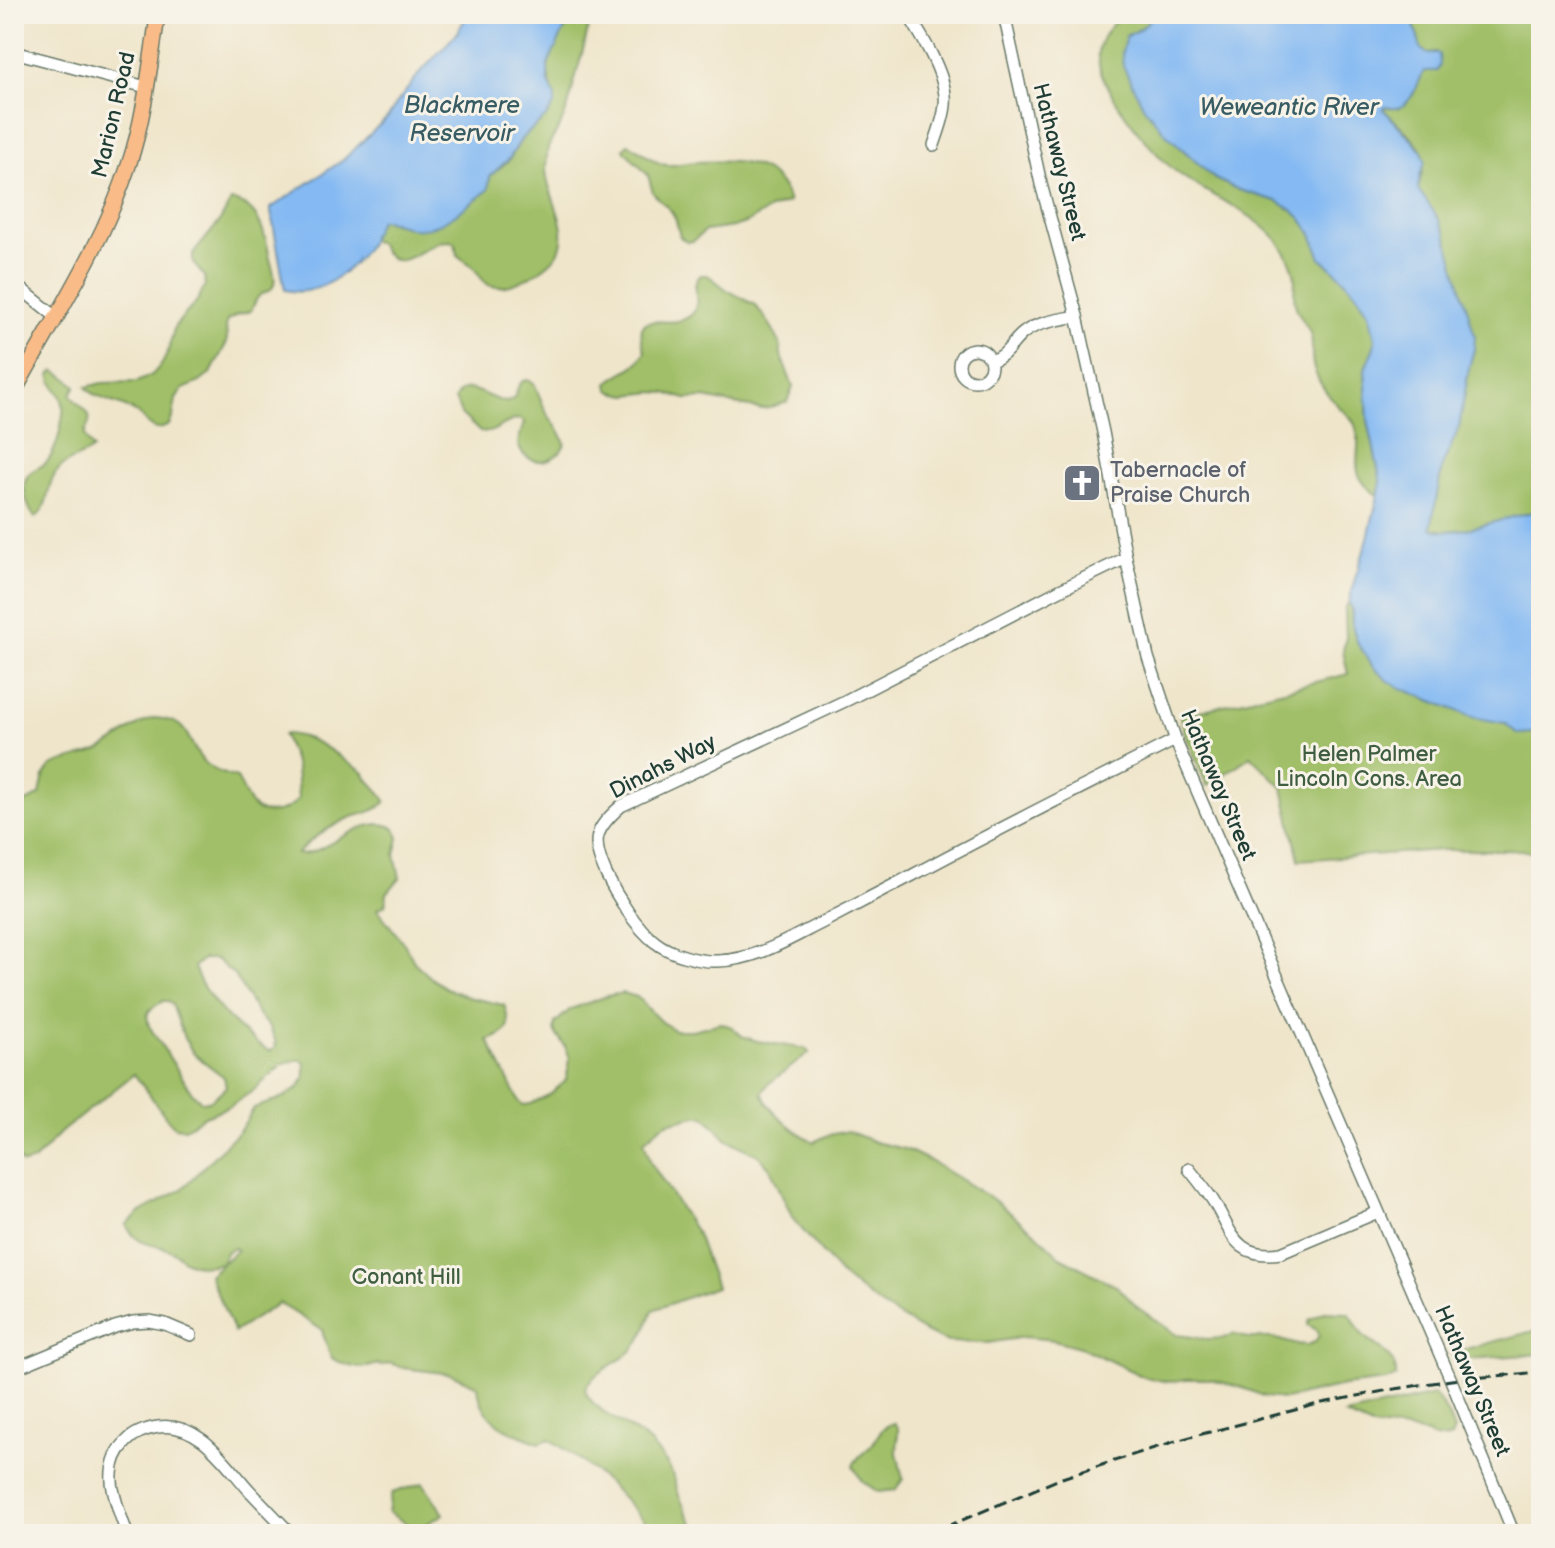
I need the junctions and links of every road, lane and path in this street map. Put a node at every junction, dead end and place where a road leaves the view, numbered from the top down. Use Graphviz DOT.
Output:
graph roads {
  1 [pos="158,14"];
  2 [pos="908,14"];
  3 [pos="1004,14"];
  4 [pos="14,52"];
  5 [pos="146,87"];
  6 [pos="934,145"];
  7 [pos="14,283"];
  8 [pos="55,316"];
  9 [pos="1077,316"];
  10 [pos="991,361"];
  11 [pos="14,392"];
  12 [pos="1126,558"];
  13 [pos="1175,740"];
  14 [pos="1189,1169"];
  15 [pos="1378,1212"];
  16 [pos="191,1335"];
  17 [pos="14,1369"];
  18 [pos="127,1534"];
  19 [pos="291,1534"];
  20 [pos="1514,1534"];
  1 -- 5 [label="main road, Marion Road"];
  2 -- 6 [label="street"];
  3 -- 9 [label="street, Hathaway Street"];
  4 -- 5 [label="street"];
  5 -- 8 [label="main road, Marion Road"];
  7 -- 8 [label="street"];
  8 -- 11 [label="main road, Marion Road"];
  9 -- 10 [label="street"];
  9 -- 12 [label="street, Hathaway Street"];
  12 -- 13 [label="street, Hathaway Street"];
  12 -- 13 [label="street, Dinahs Way"];
  13 -- 15 [label="street, Hathaway Street"];
  14 -- 15 [label="street"];
  15 -- 20 [label="street, Hathaway Street"];
  16 -- 17 [label="street"];
  18 -- 19 [label="street"];
}
